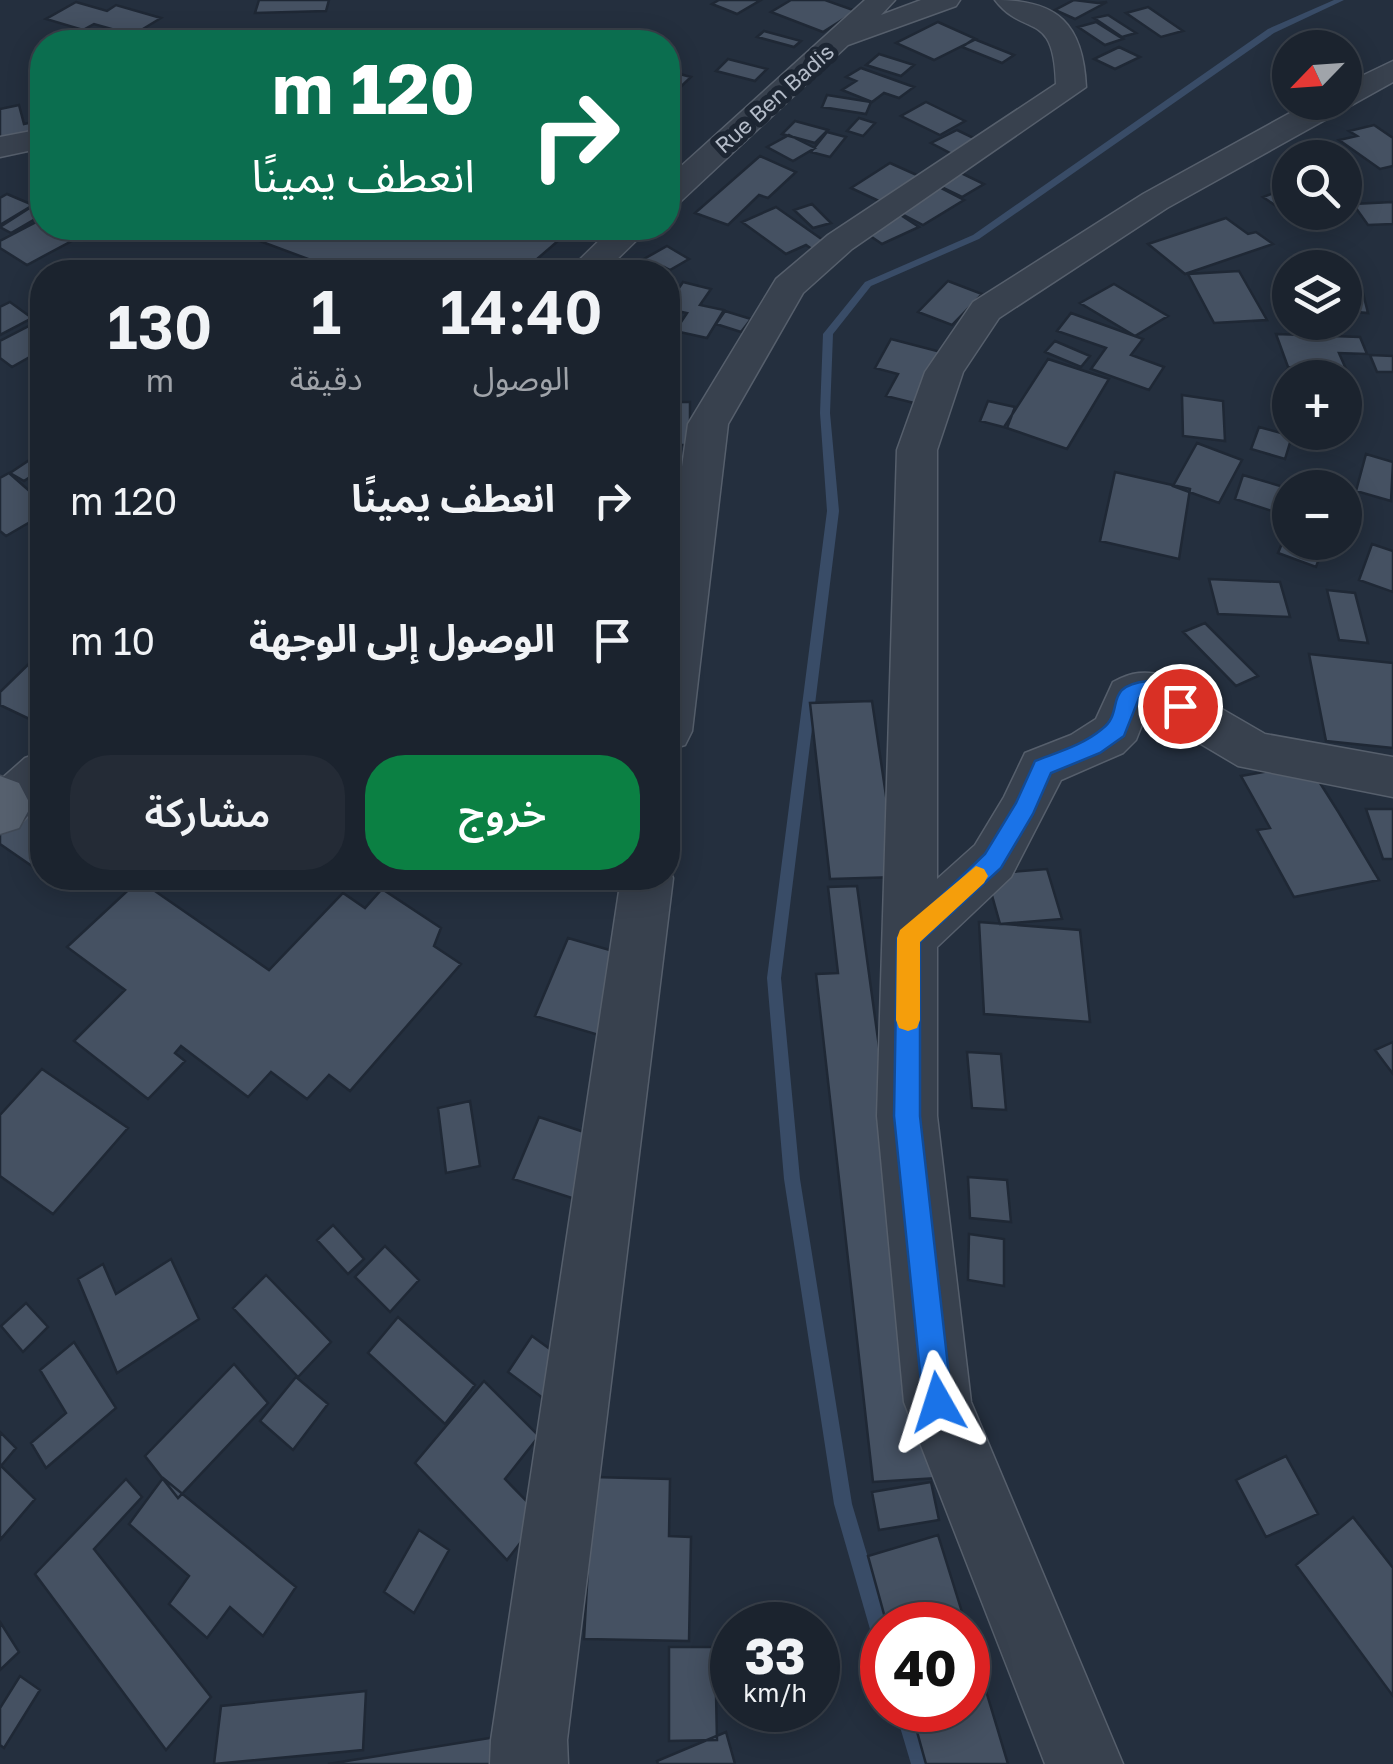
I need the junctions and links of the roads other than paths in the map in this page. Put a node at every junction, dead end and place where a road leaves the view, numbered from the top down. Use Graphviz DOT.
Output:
graph roads {
  1 [pos="946,0"];
  2 [pos="1009,0"];
  3 [pos="867,4"];
  4 [pos="836,42"];
  5 [pos="1393,70"];
  6 [pos="1362,87"];
  7 [pos="1301,120"];
  8 [pos="30,141"];
  9 [pos="0,147"];
  10 [pos="680,184"];
  11 [pos="619,240"];
  12 [pos="597,260"];
  13 [pos="680,638"];
  14 [pos="1393,777"];
  15 [pos="645,890"];
  16 [pos="909,938"];
  17 [pos="529,1764"];
  18 [pos="1084,1764"];
  1 -- 4 [label="street"];
  2 -- 13 [label="street"];
  3 -- 4 [label="street, Rue Ben Badis"];
  4 -- 10 [label="street, Rue Ben Badis"];
  5 -- 6 [label="street"];
  7 -- 16 [label="street"];
  8 -- 9 [label="street"];
  11 -- 12 [label="street"];
  14 -- 16 [label="street"];
  15 -- 17 [label="street"];
  16 -- 18 [label="street"];
}
